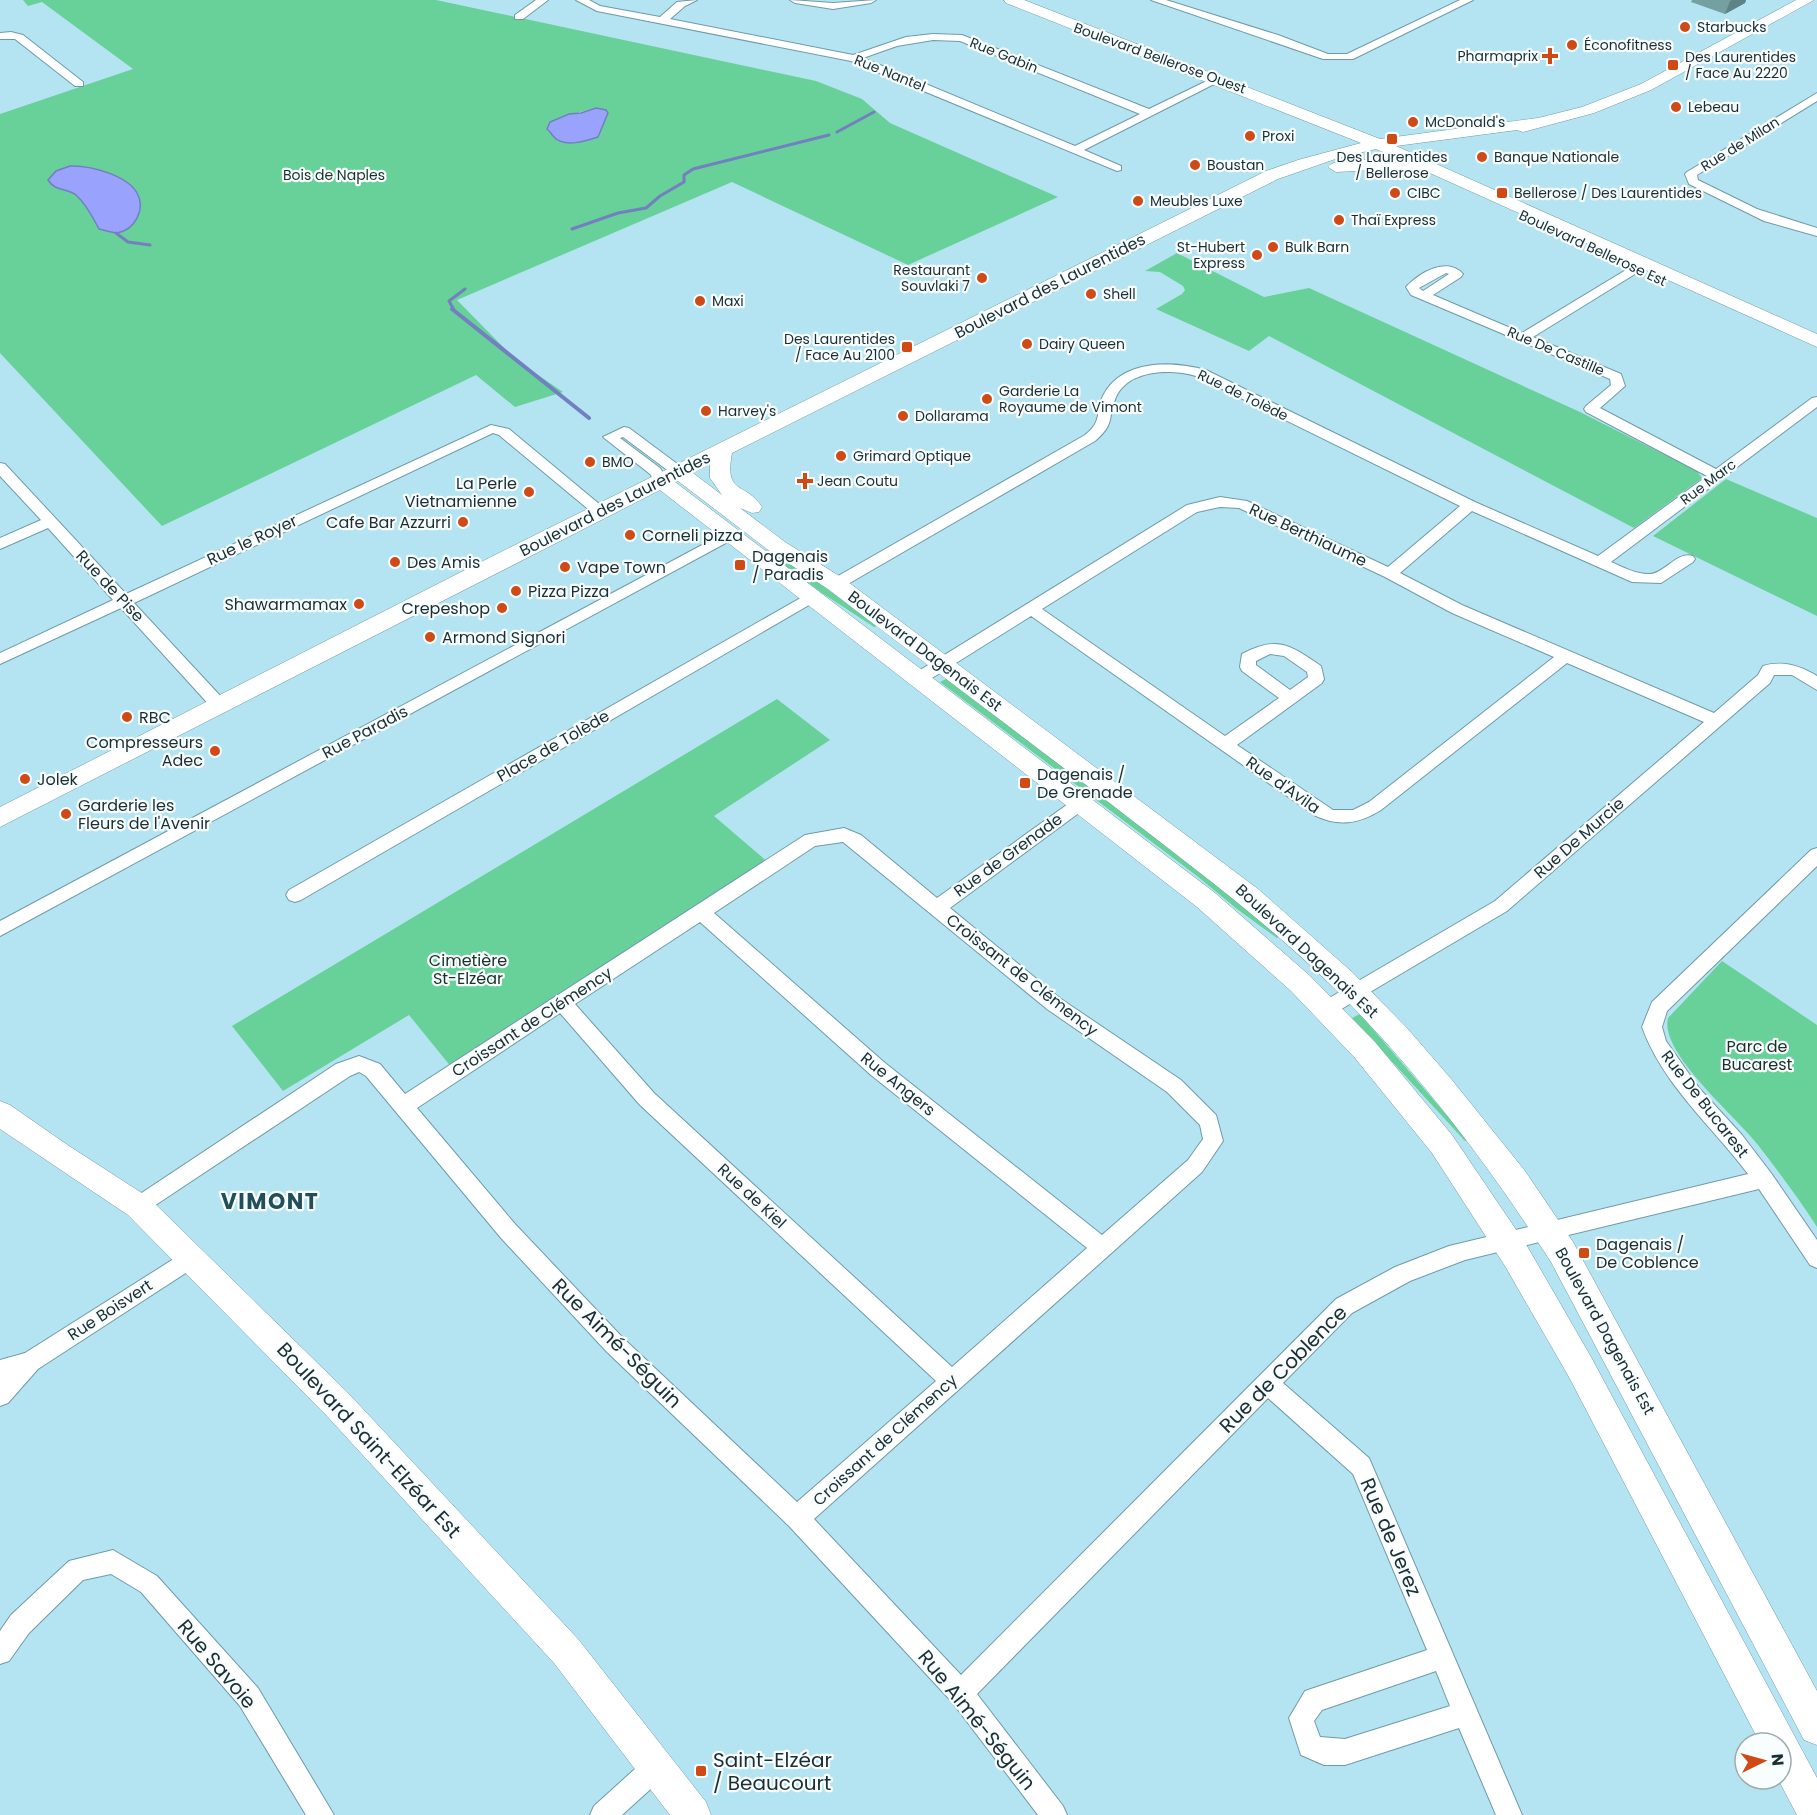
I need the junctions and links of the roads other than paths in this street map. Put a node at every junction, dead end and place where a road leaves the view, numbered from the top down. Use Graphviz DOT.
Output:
graph roads {
  1 [pos="543,0"];
  2 [pos="581,0"];
  3 [pos="692,0"];
  4 [pos="795,0"];
  5 [pos="871,0"];
  6 [pos="1011,0"];
  7 [pos="1156,0"];
  8 [pos="1468,0"];
  9 [pos="1807,0"];
  10 [pos="519,17"];
  11 [pos="662,21"];
  12 [pos="0,36"];
  13 [pos="854,58"];
  14 [pos="1219,79"];
  15 [pos="79,84"];
  16 [pos="1817,96"];
  17 [pos="1151,114"];
  18 [pos="1308,116"];
  19 [pos="1538,123"];
  20 [pos="1329,129"];
  21 [pos="1429,146"];
  22 [pos="1076,150"];
  23 [pos="1381,150"];
  24 [pos="1298,165"];
  25 [pos="1328,167"];
  26 [pos="1117,168"];
  27 [pos="1433,168"];
  28 [pos="1413,169"];
  29 [pos="1233,194"];
  30 [pos="1817,232"];
  31 [pos="1641,266"];
  32 [pos="1424,296"];
  33 [pos="1524,337"];
  34 [pos="1817,340"];
  35 [pos="1817,354"];
  36 [pos="1817,401"];
  37 [pos="723,449"];
  38 [pos="0,467"];
  39 [pos="1716,475"];
  40 [pos="670,476"];
  41 [pos="1470,505"];
  42 [pos="693,506"];
  43 [pos="609,507"];
  44 [pos="50,522"];
  45 [pos="730,535"];
  46 [pos="0,544"];
  47 [pos="1688,559"];
  48 [pos="1599,563"];
  49 [pos="1390,574"];
  50 [pos="830,580"];
  51 [pos="811,597"];
  52 [pos="123,600"];
  53 [pos="1030,608"];
  54 [pos="1564,657"];
  55 [pos="0,658"];
  56 [pos="941,663"];
  57 [pos="918,679"];
  58 [pos="1817,684"];
  59 [pos="1290,698"];
  60 [pos="219,705"];
  61 [pos="1715,720"];
  62 [pos="1226,744"];
  63 [pos="1081,803"];
  64 [pos="0,818"];
  65 [pos="1817,855"];
  66 [pos="295,895"];
  67 [pos="936,908"];
  68 [pos="701,912"];
  69 [pos="0,929"];
  70 [pos="1355,992"];
  71 [pos="562,1002"];
  72 [pos="1326,1009"];
  73 [pos="403,1106"];
  74 [pos="0,1113"];
  75 [pos="1764,1179"];
  76 [pos="138,1206"];
  77 [pos="1548,1230"];
  78 [pos="1506,1241"];
  79 [pos="1102,1247"];
  80 [pos="191,1258"];
  81 [pos="1817,1258"];
  82 [pos="30,1362"];
  83 [pos="0,1370"];
  84 [pos="952,1381"];
  85 [pos="1267,1383"];
  86 [pos="0,1395"];
  87 [pos="797,1518"];
  88 [pos="0,1652"];
  89 [pos="1442,1657"];
  90 [pos="961,1693"];
  91 [pos="1466,1713"];
  92 [pos="1817,1727"];
  93 [pos="1773,1731"];
  94 [pos="656,1767"];
  95 [pos="1793,1770"];
  96 [pos="686,1812"];
  97 [pos="321,1815"];
  98 [pos="603,1815"];
  99 [pos="1054,1815"];
  100 [pos="1509,1815"];
  101 [pos="1817,1815"];
  1 -- 10 [label="street"];
  2 -- 11 [label="street, Rue Nantel"];
  3 -- 11 [label="street"];
  4 -- 5 [label="street"];
  6 -- 14 [label="main road, Boulevard Bellerose Ouest"];
  7 -- 8 [label="street"];
  9 -- 19 [label="main road, Boulevard des Laurentides"];
  11 -- 13 [label="street, Rue Nantel"];
  12 -- 15 [label="street"];
  13 -- 17 [label="street, Rue Gabin"];
  13 -- 22 [label="street, Rue Nantel"];
  14 -- 17 [label="street"];
  14 -- 18 [label="main road, Boulevard Bellerose Ouest"];
  16 -- 30 [label="street, Rue de Milan"];
  17 -- 22 [label="street"];
  18 -- 20 [label="main road, Boulevard Bellerose Ouest"];
  18 -- 23 [label="main road, Boulevard Bellerose Ouest"];
  19 -- 21 [label="main road, Boulevard des Laurentides"];
  19 -- 23 [label="main road, Boulevard des Laurentides"];
  20 -- 23 [label="main road, Boulevard Bellerose Ouest"];
  20 -- 24 [label="main road"];
  21 -- 23 [label="main road, Boulevard des Laurentides"];
  21 -- 27 [label="main road"];
  22 -- 26 [label="street, Rue Nantel"];
  23 -- 24 [label="main road, Boulevard des Laurentides"];
  23 -- 25 [label="main road, Boulevard des Laurentides"];
  23 -- 27 [label="main road, Boulevard Bellerose Est"];
  23 -- 28 [label="main road, Boulevard Bellerose Est"];
  24 -- 29 [label="main road, Boulevard des Laurentides"];
  25 -- 28 [label="main road"];
  25 -- 29 [label="main road, Boulevard des Laurentides"];
  27 -- 31 [label="main road, Boulevard Bellerose Est"];
  28 -- 31 [label="main road, Boulevard Bellerose Est"];
  29 -- 37 [label="main road, Boulevard des Laurentides"];
  31 -- 33 [label="street"];
  31 -- 34 [label="main road, Boulevard Bellerose Est"];
  31 -- 35 [label="main road, Boulevard Bellerose Est"];
  32 -- 33 [label="street, Rue De Castille"];
  33 -- 39 [label="street, Rue De Castille"];
  36 -- 39 [label="street, Rue Marc"];
  37 -- 40 [label="main road, Boulevard des Laurentides"];
  37 -- 50 [label="main road"];
  38 -- 44 [label="street, Rue de Pise"];
  39 -- 48 [label="street, Rue Marc"];
  40 -- 40 [label="street"];
  40 -- 42 [label="main road, Boulevard Dagenais Est"];
  40 -- 43 [label="main road, Boulevard des Laurentides"];
  40 -- 50 [label="main road, Boulevard Dagenais Est"];
  41 -- 48 [label="street, Rue de Tolède"];
  41 -- 49 [label="street"];
  41 -- 50 [label="street, Rue de Tolède"];
  42 -- 43 [label="main road"];
  42 -- 45 [label="main road, Boulevard Dagenais Est"];
  43 -- 52 [label="street, Rue le Royer"];
  43 -- 60 [label="main road, Boulevard des Laurentides"];
  44 -- 46 [label="street"];
  44 -- 52 [label="street, Rue de Pise"];
  45 -- 51 [label="main road, Boulevard Dagenais Est"];
  45 -- 69 [label="street, Rue Paradis"];
  47 -- 48 [label="street, Rue de Tolède"];
  49 -- 53 [label="street, Rue Berthiaume"];
  49 -- 54 [label="street, Rue Berthiaume"];
  50 -- 56 [label="main road, Boulevard Dagenais Est"];
  51 -- 57 [label="main road, Boulevard Dagenais Est"];
  51 -- 66 [label="street, Place de Tolède"];
  52 -- 55 [label="street, Rue le Royer"];
  52 -- 60 [label="street, Rue de Pise"];
  53 -- 56 [label="street, Rue Berthiaume"];
  53 -- 62 [label="street, Rue d'Avila"];
  54 -- 61 [label="street, Rue Berthiaume"];
  54 -- 62 [label="street, Rue d'Avila"];
  56 -- 57 [label="street, Rue Berthiaume"];
  56 -- 70 [label="main road, Boulevard Dagenais Est"];
  57 -- 63 [label="main road, Boulevard Dagenais Est"];
  58 -- 61 [label="street, Rue De Murcie"];
  59 -- 62 [label="street"];
  60 -- 64 [label="main road, Boulevard des Laurentides"];
  61 -- 70 [label="street, Rue De Murcie"];
  63 -- 67 [label="street, Rue de Grenade"];
  63 -- 72 [label="main road, Boulevard Dagenais Est"];
  65 -- 75 [label="street, Rue De Bucarest"];
  67 -- 68 [label="street, Croissant de Clémency"];
  67 -- 79 [label="street, Croissant de Clémency"];
  68 -- 71 [label="street, Croissant de Clémency"];
  68 -- 79 [label="street, Rue Angers"];
  70 -- 72 [label="street, Rue De Murcie"];
  70 -- 77 [label="main road, Boulevard Dagenais Est"];
  71 -- 73 [label="street, Croissant de Clémency"];
  71 -- 84 [label="street, Rue de Kiel"];
  72 -- 78 [label="main road, Boulevard Dagenais Est"];
  73 -- 76 [label="street, Rue Aimé-Séguin"];
  73 -- 87 [label="street, Rue Aimé-Séguin"];
  74 -- 76 [label="main road, Boulevard Saint-Elzéar Est"];
  75 -- 77 [label="street, Rue de Coblence"];
  75 -- 81 [label="street, Rue De Bucarest"];
  76 -- 80 [label="main road, Boulevard Saint-Elzéar Est"];
  77 -- 78 [label="street, Rue de Coblence"];
  77 -- 92 [label="main road, Boulevard Dagenais Est"];
  78 -- 85 [label="street, Rue de Coblence"];
  78 -- 93 [label="main road, Boulevard Dagenais Est"];
  79 -- 84 [label="street, Croissant de Clémency"];
  80 -- 82 [label="street, Rue Boisvert"];
  80 -- 94 [label="main road, Boulevard Saint-Elzéar Est"];
  82 -- 83 [label="street, Rue Boisvert"];
  82 -- 86 [label="street, Rue Boisvert"];
  84 -- 87 [label="street, Croissant de Clémency"];
  85 -- 89 [label="street, Rue de Jerez"];
  85 -- 90 [label="street, Rue de Coblence"];
  87 -- 90 [label="street, Rue Aimé-Séguin"];
  88 -- 97 [label="street, Rue Savoie"];
  89 -- 91 [label="street, Rue de Jerez"];
  89 -- 91 [label="street"];
  90 -- 99 [label="street, Rue Aimé-Séguin"];
  91 -- 100 [label="street, Rue de Jerez"];
  94 -- 96 [label="main road, Boulevard Saint-Elzéar Est"];
  94 -- 98 [label="street"];
  95 -- 101 [label="main road"];
}
